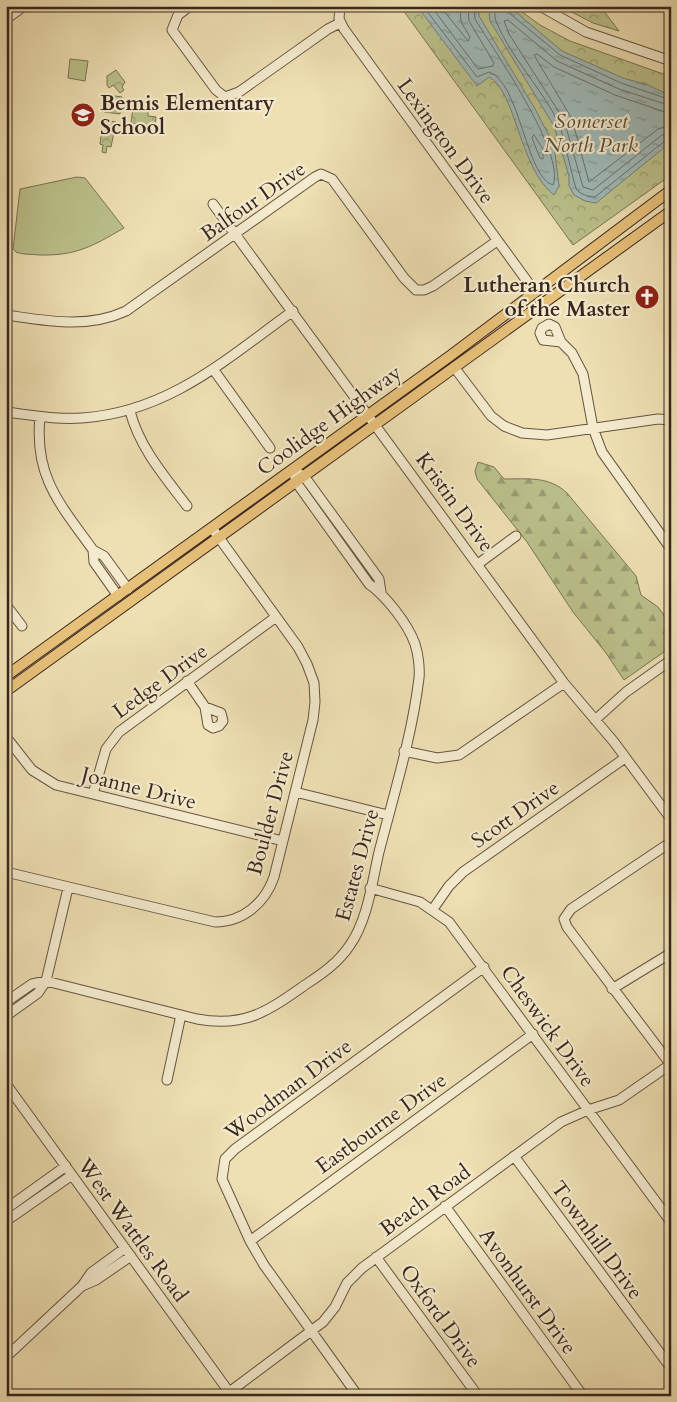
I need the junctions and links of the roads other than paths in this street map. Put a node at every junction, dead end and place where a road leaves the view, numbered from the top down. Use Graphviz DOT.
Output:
graph roads {
  1 [pos="24,6"];
  2 [pos="190,6"];
  3 [pos="340,6"];
  4 [pos="540,6"];
  5 [pos="6,19"];
  6 [pos="340,23"];
  7 [pos="671,61"];
  8 [pos="671,190"];
  9 [pos="214,204"];
  10 [pos="671,211"];
  11 [pos="236,234"];
  12 [pos="497,241"];
  13 [pos="577,260"];
  14 [pos="581,276"];
  15 [pos="548,282"];
  16 [pos="535,292"];
  17 [pos="552,297"];
  18 [pos="293,311"];
  19 [pos="6,315"];
  20 [pos="561,342"];
  21 [pos="450,356"];
  22 [pos="454,367"];
  23 [pos="213,369"];
  24 [pos="130,411"];
  25 [pos="6,412"];
  26 [pos="369,414"];
  27 [pos="40,416"];
  28 [pos="671,420"];
  29 [pos="376,424"];
  30 [pos="593,428"];
  31 [pos="270,448"];
  32 [pos="293,469"];
  33 [pos="300,479"];
  34 [pos="187,506"];
  35 [pos="212,528"];
  36 [pos="516,536"];
  37 [pos="219,538"];
  38 [pos="671,549"];
  39 [pos="93,550"];
  40 [pos="478,564"];
  41 [pos="128,589"];
  42 [pos="118,596"];
  43 [pos="6,604"];
  44 [pos="276,617"];
  45 [pos="22,626"];
  46 [pos="671,660"];
  47 [pos="6,676"];
  48 [pos="187,681"];
  49 [pos="564,683"];
  50 [pos="6,691"];
  51 [pos="205,706"];
  52 [pos="595,720"];
  53 [pos="6,737"];
  54 [pos="404,751"];
  55 [pos="625,758"];
  56 [pos="294,792"];
  57 [pos="93,794"];
  58 [pos="388,815"];
  59 [pos="671,819"];
  60 [pos="282,841"];
  61 [pos="671,842"];
  62 [pos="6,872"];
  63 [pos="68,888"];
  64 [pos="370,888"];
  65 [pos="433,909"];
  66 [pos="671,953"];
  67 [pos="484,967"];
  68 [pos="46,981"];
  69 [pos="612,989"];
  70 [pos="6,1002"];
  71 [pos="182,1015"];
  72 [pos="6,1016"];
  73 [pos="533,1034"];
  74 [pos="671,1065"];
  75 [pos="167,1080"];
  76 [pos="6,1084"];
  77 [pos="588,1110"];
  78 [pos="514,1156"];
  79 [pos="66,1166"];
  80 [pos="72,1175"];
  81 [pos="445,1206"];
  82 [pos="6,1209"];
  83 [pos="6,1221"];
  84 [pos="671,1222"];
  85 [pos="250,1241"];
  86 [pos="128,1252"];
  87 [pos="376,1258"];
  88 [pos="311,1331"];
  89 [pos="6,1357"];
  90 [pos="671,1368"];
  91 [pos="228,1394"];
  92 [pos="358,1396"];
  93 [pos="478,1396"];
  94 [pos="583,1396"];
  1 -- 5 [label="street"];
  2 -- 6 [label="street"];
  3 -- 6 [label="street"];
  4 -- 7 [label="street"];
  6 -- 12 [label="street, Lexington Drive"];
  8 -- 13 [label="main road, Coolidge Highway"];
  9 -- 11 [label="street, Kristin Drive"];
  10 -- 14 [label="main road, Coolidge Highway"];
  11 -- 12 [label="street, Balfour Drive"];
  11 -- 18 [label="street, Kristin Drive"];
  11 -- 19 [label="street, Balfour Drive"];
  12 -- 16 [label="street, Lexington Drive"];
  13 -- 14 [label="main road"];
  13 -- 15 [label="main road, Coolidge Highway"];
  14 -- 17 [label="main road, Coolidge Highway"];
  15 -- 16 [label="main road, Coolidge Highway"];
  15 -- 17 [label="main road"];
  16 -- 21 [label="main road, Coolidge Highway"];
  17 -- 22 [label="main road, Coolidge Highway"];
  18 -- 23 [label="street"];
  18 -- 26 [label="street, Kristin Drive"];
  20 -- 30 [label="street"];
  21 -- 22 [label="main road"];
  21 -- 26 [label="main road, Coolidge Highway"];
  22 -- 29 [label="main road, Coolidge Highway"];
  22 -- 30 [label="street"];
  23 -- 24 [label="street"];
  23 -- 31 [label="street"];
  24 -- 27 [label="street"];
  24 -- 34 [label="street"];
  25 -- 27 [label="street"];
  26 -- 29 [label="street, Kristin Drive"];
  26 -- 32 [label="main road, Coolidge Highway"];
  27 -- 39 [label="street"];
  28 -- 30 [label="street"];
  29 -- 33 [label="main road, Coolidge Highway"];
  29 -- 40 [label="street, Kristin Drive"];
  30 -- 38 [label="street"];
  32 -- 33 [label="street, Estates Drive"];
  32 -- 35 [label="main road, Coolidge Highway"];
  33 -- 37 [label="main road, Coolidge Highway"];
  33 -- 54 [label="street, Estates Drive"];
  35 -- 37 [label="street, Boulder Drive"];
  35 -- 41 [label="main road, Coolidge Highway"];
  36 -- 40 [label="street"];
  37 -- 44 [label="street, Boulder Drive"];
  37 -- 50 [label="main road, Coolidge Highway"];
  39 -- 41 [label="street"];
  39 -- 42 [label="street"];
  40 -- 49 [label="street, Kristin Drive"];
  41 -- 42 [label="main road, Coolidge Highway"];
  42 -- 47 [label="main road, Coolidge Highway"];
  43 -- 45 [label="street"];
  44 -- 48 [label="street, Ledge Drive"];
  44 -- 56 [label="street, Boulder Drive"];
  46 -- 52 [label="street"];
  48 -- 51 [label="street"];
  48 -- 57 [label="street, Ledge Drive"];
  49 -- 52 [label="street, Kristin Drive"];
  49 -- 54 [label="street"];
  52 -- 55 [label="street, Kristin Drive"];
  53 -- 57 [label="street, Joanne Drive"];
  54 -- 58 [label="street, Estates Drive"];
  55 -- 59 [label="street, Kristin Drive"];
  55 -- 65 [label="street, Scott Drive"];
  56 -- 58 [label="street"];
  56 -- 60 [label="street, Boulder Drive"];
  57 -- 60 [label="street, Joanne Drive"];
  58 -- 64 [label="street, Estates Drive"];
  60 -- 63 [label="street, Boulder Drive"];
  61 -- 69 [label="street"];
  62 -- 63 [label="street, Boulder Drive"];
  63 -- 68 [label="street"];
  64 -- 65 [label="street, Cheswick Drive"];
  64 -- 71 [label="street, Estates Drive"];
  65 -- 67 [label="street, Cheswick Drive"];
  66 -- 69 [label="street"];
  67 -- 73 [label="street, Cheswick Drive"];
  67 -- 85 [label="street, Woodman Drive"];
  68 -- 70 [label="street"];
  68 -- 71 [label="street, Estates Drive"];
  68 -- 72 [label="street"];
  69 -- 74 [label="street"];
  71 -- 75 [label="street"];
  73 -- 77 [label="street, Cheswick Drive"];
  73 -- 85 [label="street, Eastbourne Drive"];
  74 -- 77 [label="street, Beach Road"];
  76 -- 79 [label="street, West Wattles Road"];
  77 -- 78 [label="street, Beach Road"];
  77 -- 84 [label="street, Cheswick Drive"];
  78 -- 81 [label="street, Beach Road"];
  78 -- 90 [label="street, Townhill Drive"];
  79 -- 80 [label="street, West Wattles Road"];
  79 -- 82 [label="street"];
  80 -- 83 [label="street"];
  80 -- 86 [label="street, West Wattles Road"];
  81 -- 87 [label="street, Beach Road"];
  81 -- 94 [label="street, Avonhurst Drive"];
  85 -- 88 [label="street, Woodman Drive"];
  86 -- 89 [label="street"];
  86 -- 91 [label="street, West Wattles Road"];
  87 -- 88 [label="street, Beach Road"];
  87 -- 93 [label="street, Oxford Drive"];
  88 -- 91 [label="street, Beach Road"];
  88 -- 92 [label="street, Woodman Drive"];
}
